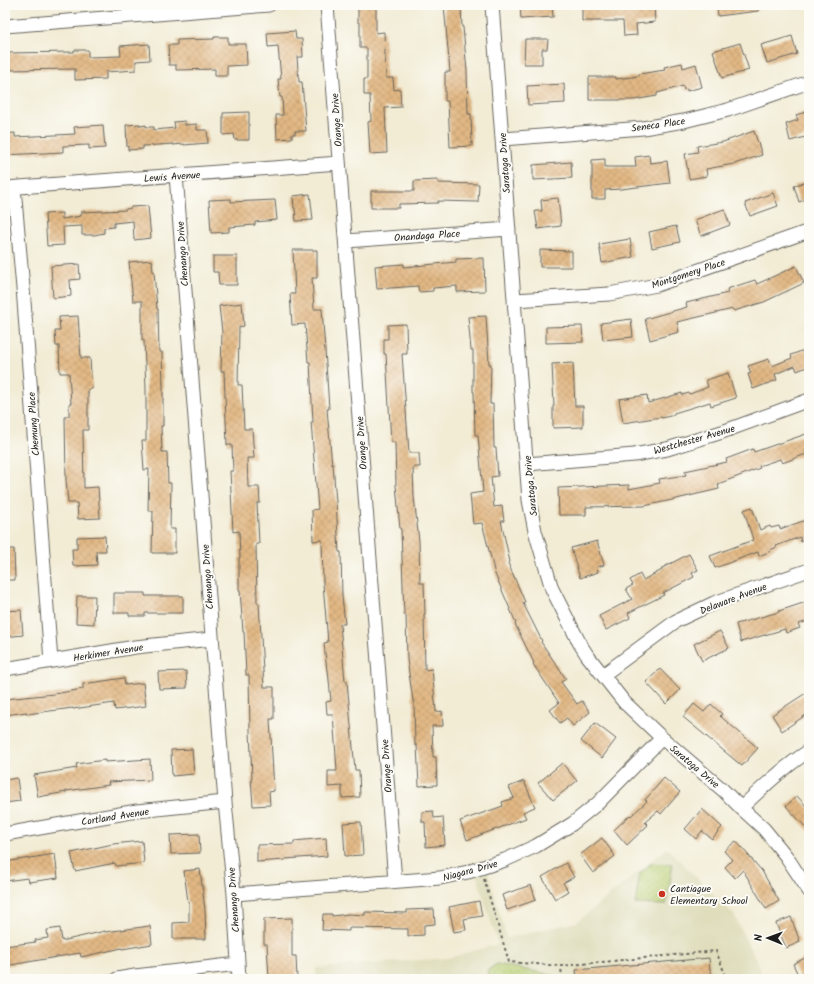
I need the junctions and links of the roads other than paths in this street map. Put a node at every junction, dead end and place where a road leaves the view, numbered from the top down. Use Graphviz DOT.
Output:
graph roads {
  1 [pos="269,5"];
  2 [pos="327,5"];
  3 [pos="492,5"];
  4 [pos="5,26"];
  5 [pos="809,82"];
  6 [pos="502,139"];
  7 [pos="339,163"];
  8 [pos="176,175"];
  9 [pos="9,188"];
  10 [pos="508,229"];
  11 [pos="809,231"];
  12 [pos="346,241"];
  13 [pos="515,300"];
  14 [pos="809,400"];
  15 [pos="527,464"];
  16 [pos="809,570"];
  17 [pos="212,639"];
  18 [pos="51,660"];
  19 [pos="5,669"];
  20 [pos="603,675"];
  21 [pos="662,738"];
  22 [pos="809,751"];
  23 [pos="225,802"];
  24 [pos="740,808"];
  25 [pos="5,834"];
  26 [pos="395,881"];
  27 [pos="809,891"];
  28 [pos="234,894"];
  29 [pos="238,964"];
  30 [pos="117,979"];
  31 [pos="239,979"];
  1 -- 4 [label="street"];
  2 -- 7 [label="street, Orange Drive"];
  3 -- 6 [label="street, Saratoga Drive"];
  5 -- 6 [label="street, Seneca Place"];
  6 -- 10 [label="street, Saratoga Drive"];
  7 -- 8 [label="street, Lewis Avenue"];
  7 -- 12 [label="street, Orange Drive"];
  8 -- 9 [label="street, Lewis Avenue"];
  8 -- 17 [label="street, Chenango Drive"];
  9 -- 18 [label="street, Chemung Place"];
  10 -- 12 [label="street, Onandaga Place"];
  10 -- 13 [label="street, Saratoga Drive"];
  11 -- 13 [label="street, Montgomery Place"];
  12 -- 26 [label="street, Orange Drive"];
  13 -- 15 [label="street, Saratoga Drive"];
  14 -- 15 [label="street, Westchester Avenue"];
  15 -- 20 [label="street, Saratoga Drive"];
  16 -- 20 [label="street, Delaware Avenue"];
  17 -- 18 [label="street, Herkimer Avenue"];
  17 -- 23 [label="street, Chenango Drive"];
  18 -- 19 [label="street, Herkimer Avenue"];
  20 -- 21 [label="street, Saratoga Drive"];
  21 -- 24 [label="street, Saratoga Drive"];
  21 -- 26 [label="street, Niagara Drive"];
  22 -- 24 [label="street"];
  23 -- 25 [label="street, Cortland Avenue"];
  23 -- 28 [label="street, Chenango Drive"];
  24 -- 27 [label="street, Saratoga Drive"];
  26 -- 28 [label="street, Niagara Drive"];
  28 -- 29 [label="street, Chenango Drive"];
  29 -- 30 [label="street"];
  29 -- 31 [label="street, Chenango Drive"];
}
